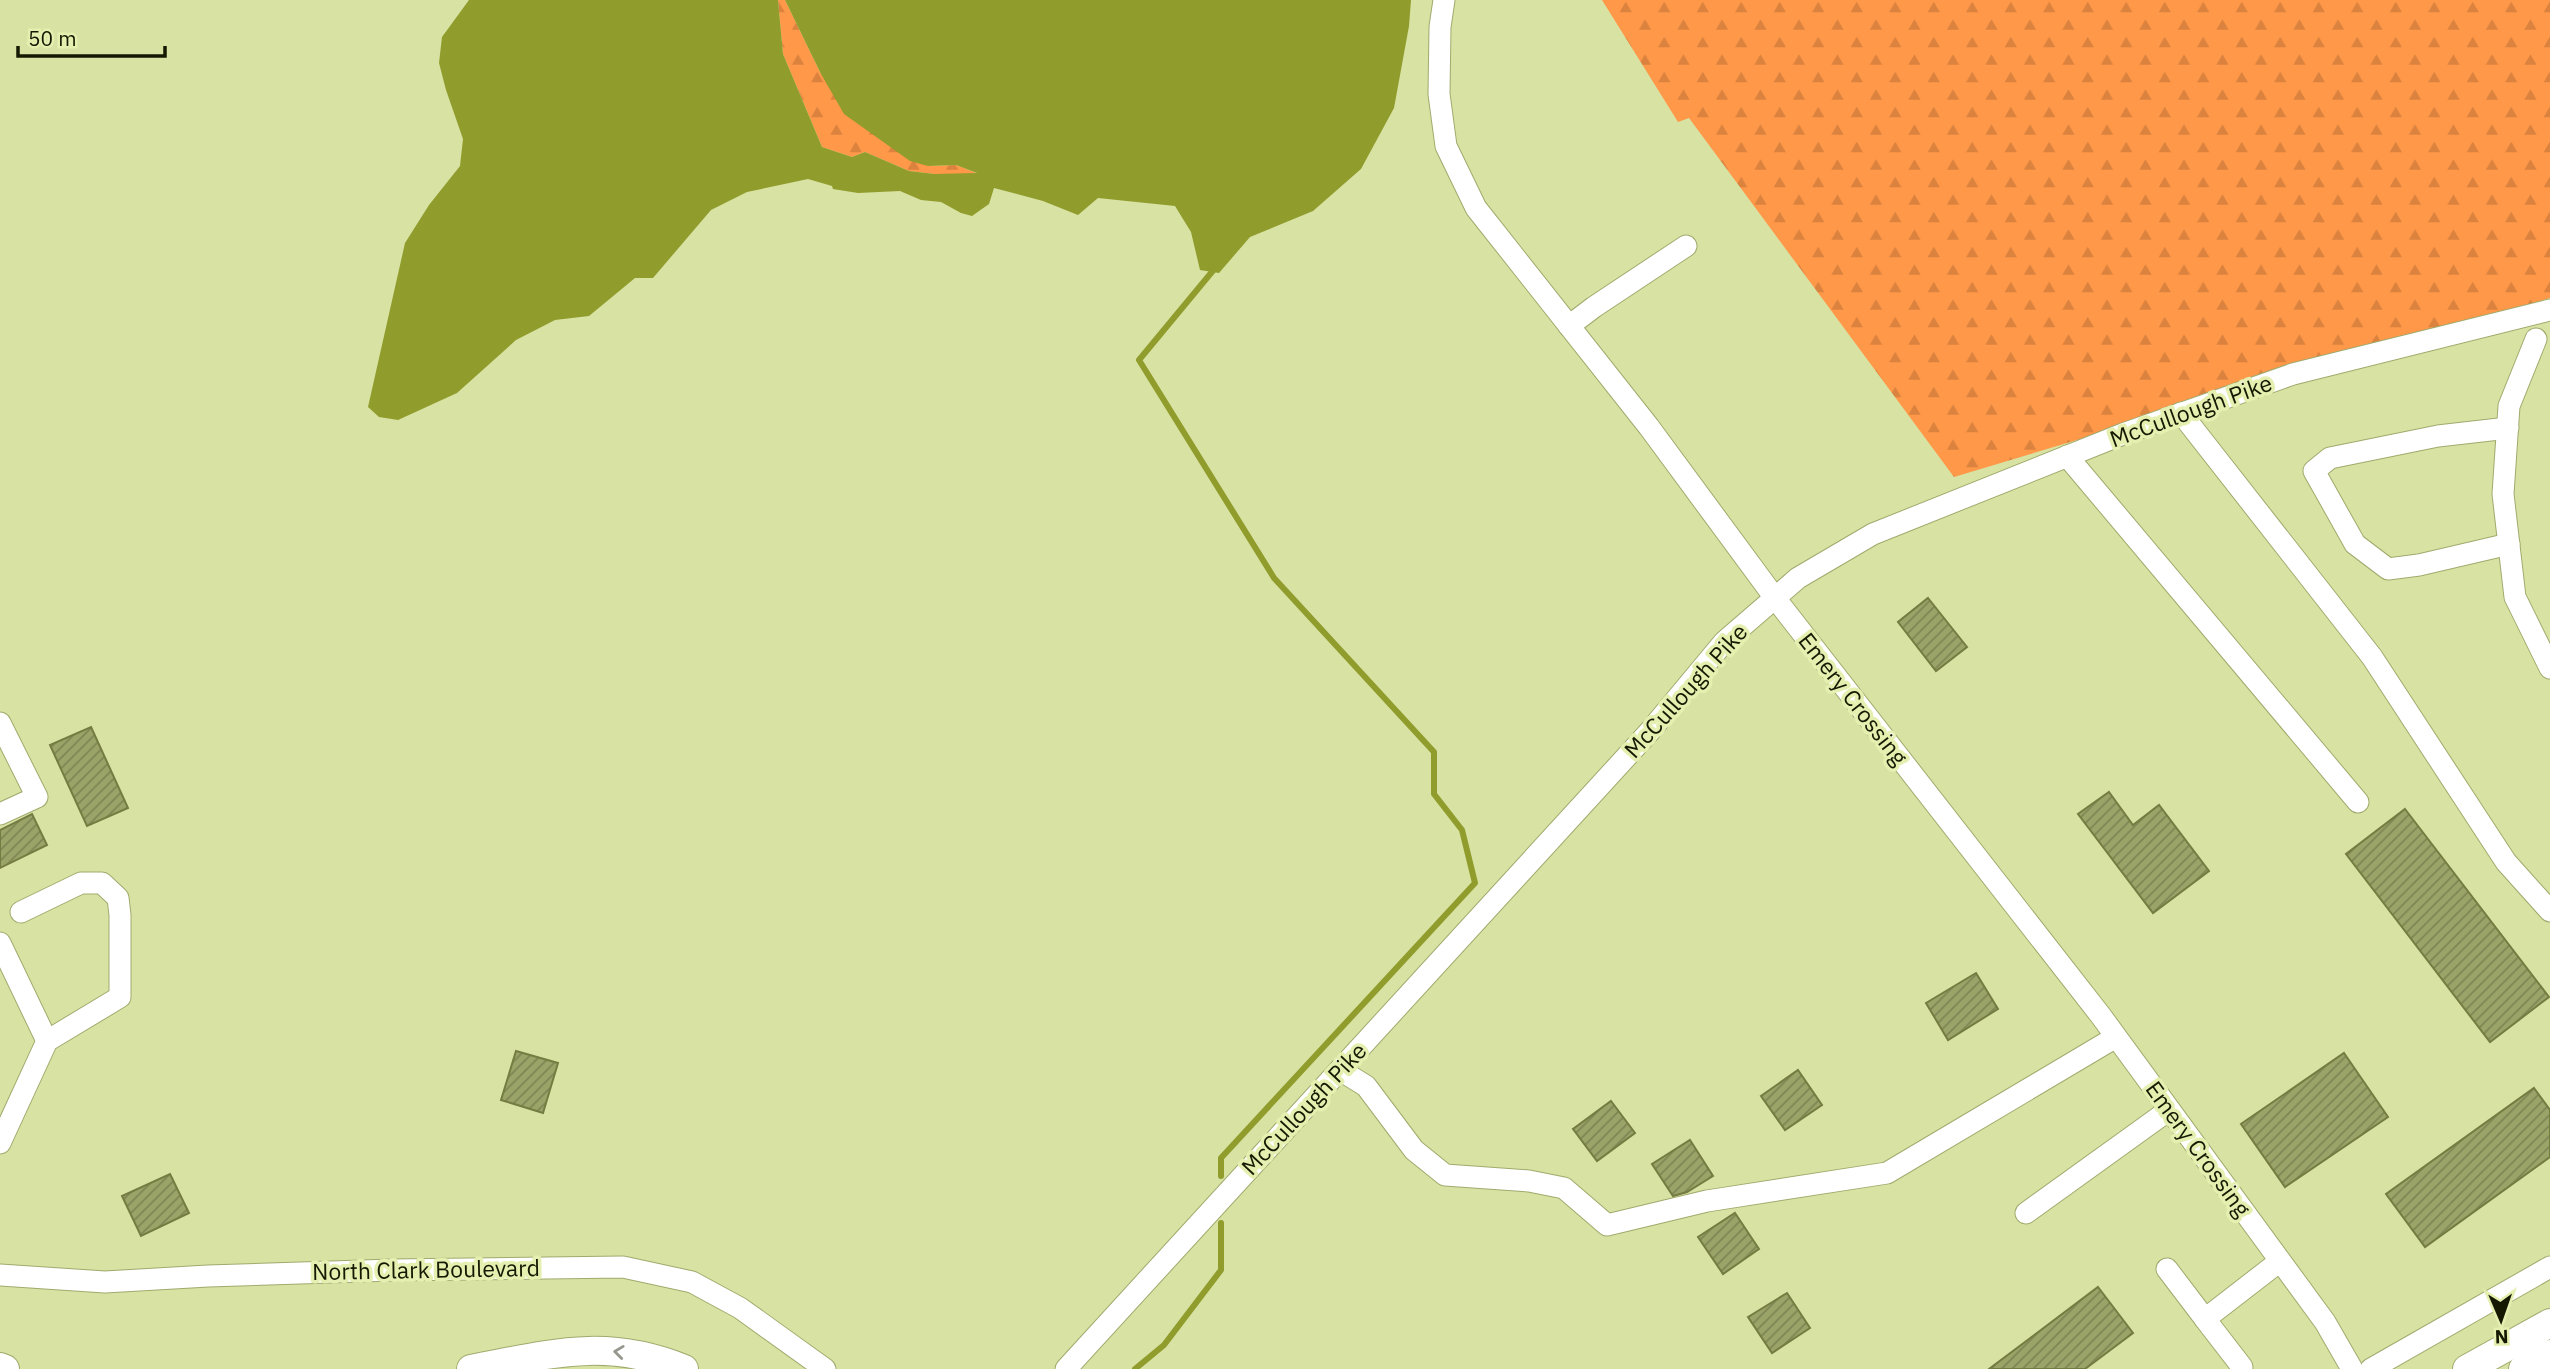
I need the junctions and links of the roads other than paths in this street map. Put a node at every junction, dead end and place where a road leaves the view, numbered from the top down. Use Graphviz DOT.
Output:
graph roads {
  1 [pos="1444,0"];
  2 [pos="1686,246"];
  3 [pos="2542,312"];
  4 [pos="1569,326"];
  5 [pos="2543,346"];
  6 [pos="2181,413"];
  7 [pos="2508,428"];
  8 [pos="2067,456"];
  9 [pos="2509,544"];
  10 [pos="1775,598"];
  11 [pos="2541,630"];
  12 [pos="2550,668"];
  13 [pos="0,723"];
  14 [pos="2358,802"];
  15 [pos="0,814"];
  16 [pos="2550,911"];
  17 [pos="21,912"];
  18 [pos="0,943"];
  19 [pos="2116,1037"];
  20 [pos="47,1041"];
  21 [pos="1340,1070"];
  22 [pos="2169,1110"];
  23 [pos="0,1143"];
  24 [pos="2026,1213"];
  25 [pos="2280,1261"];
  26 [pos="2550,1267"];
  27 [pos="2,1269"];
  28 [pos="2167,1269"];
  29 [pos="2205,1319"];
  30 [pos="2550,1323"];
  31 [pos="2550,1354"];
  32 [pos="0,1367"];
  33 [pos="2242,1367"];
  34 [pos="5,1369"];
  35 [pos="471,1369"];
  36 [pos="684,1369"];
  37 [pos="825,1369"];
  38 [pos="1066,1369"];
  39 [pos="2352,1369"];
  40 [pos="2371,1369"];
  41 [pos="2467,1369"];
  42 [pos="2523,1369"];
  1 -- 4 [label="street, Emery Crossing"];
  2 -- 4 [label="street"];
  3 -- 5 [label="street"];
  3 -- 6 [label="street, McCullough Pike"];
  4 -- 10 [label="street, Emery Crossing"];
  5 -- 7 [label="street"];
  6 -- 8 [label="street, McCullough Pike"];
  6 -- 16 [label="street"];
  7 -- 9 [label="street"];
  7 -- 9 [label="street"];
  8 -- 10 [label="street, McCullough Pike"];
  8 -- 14 [label="street"];
  9 -- 11 [label="street"];
  10 -- 19 [label="street, Emery Crossing"];
  10 -- 21 [label="street, McCullough Pike"];
  11 -- 12 [label="street"];
  13 -- 15 [label="street"];
  17 -- 20 [label="street"];
  18 -- 20 [label="street"];
  19 -- 21 [label="street"];
  19 -- 22 [label="street, Emery Crossing"];
  20 -- 23 [label="street"];
  21 -- 38 [label="street, McCullough Pike"];
  22 -- 24 [label="street"];
  22 -- 25 [label="street, Emery Crossing"];
  25 -- 29 [label="street"];
  25 -- 39 [label="street, Emery Crossing"];
  26 -- 40 [label="street"];
  27 -- 37 [label="street, North Clark Boulevard"];
  28 -- 29 [label="street"];
  29 -- 33 [label="street"];
  30 -- 41 [label="main road"];
  31 -- 42 [label="main road"];
  32 -- 34 [label="main road"];
  36 -- 35 [label="main road, one-way"];
}
